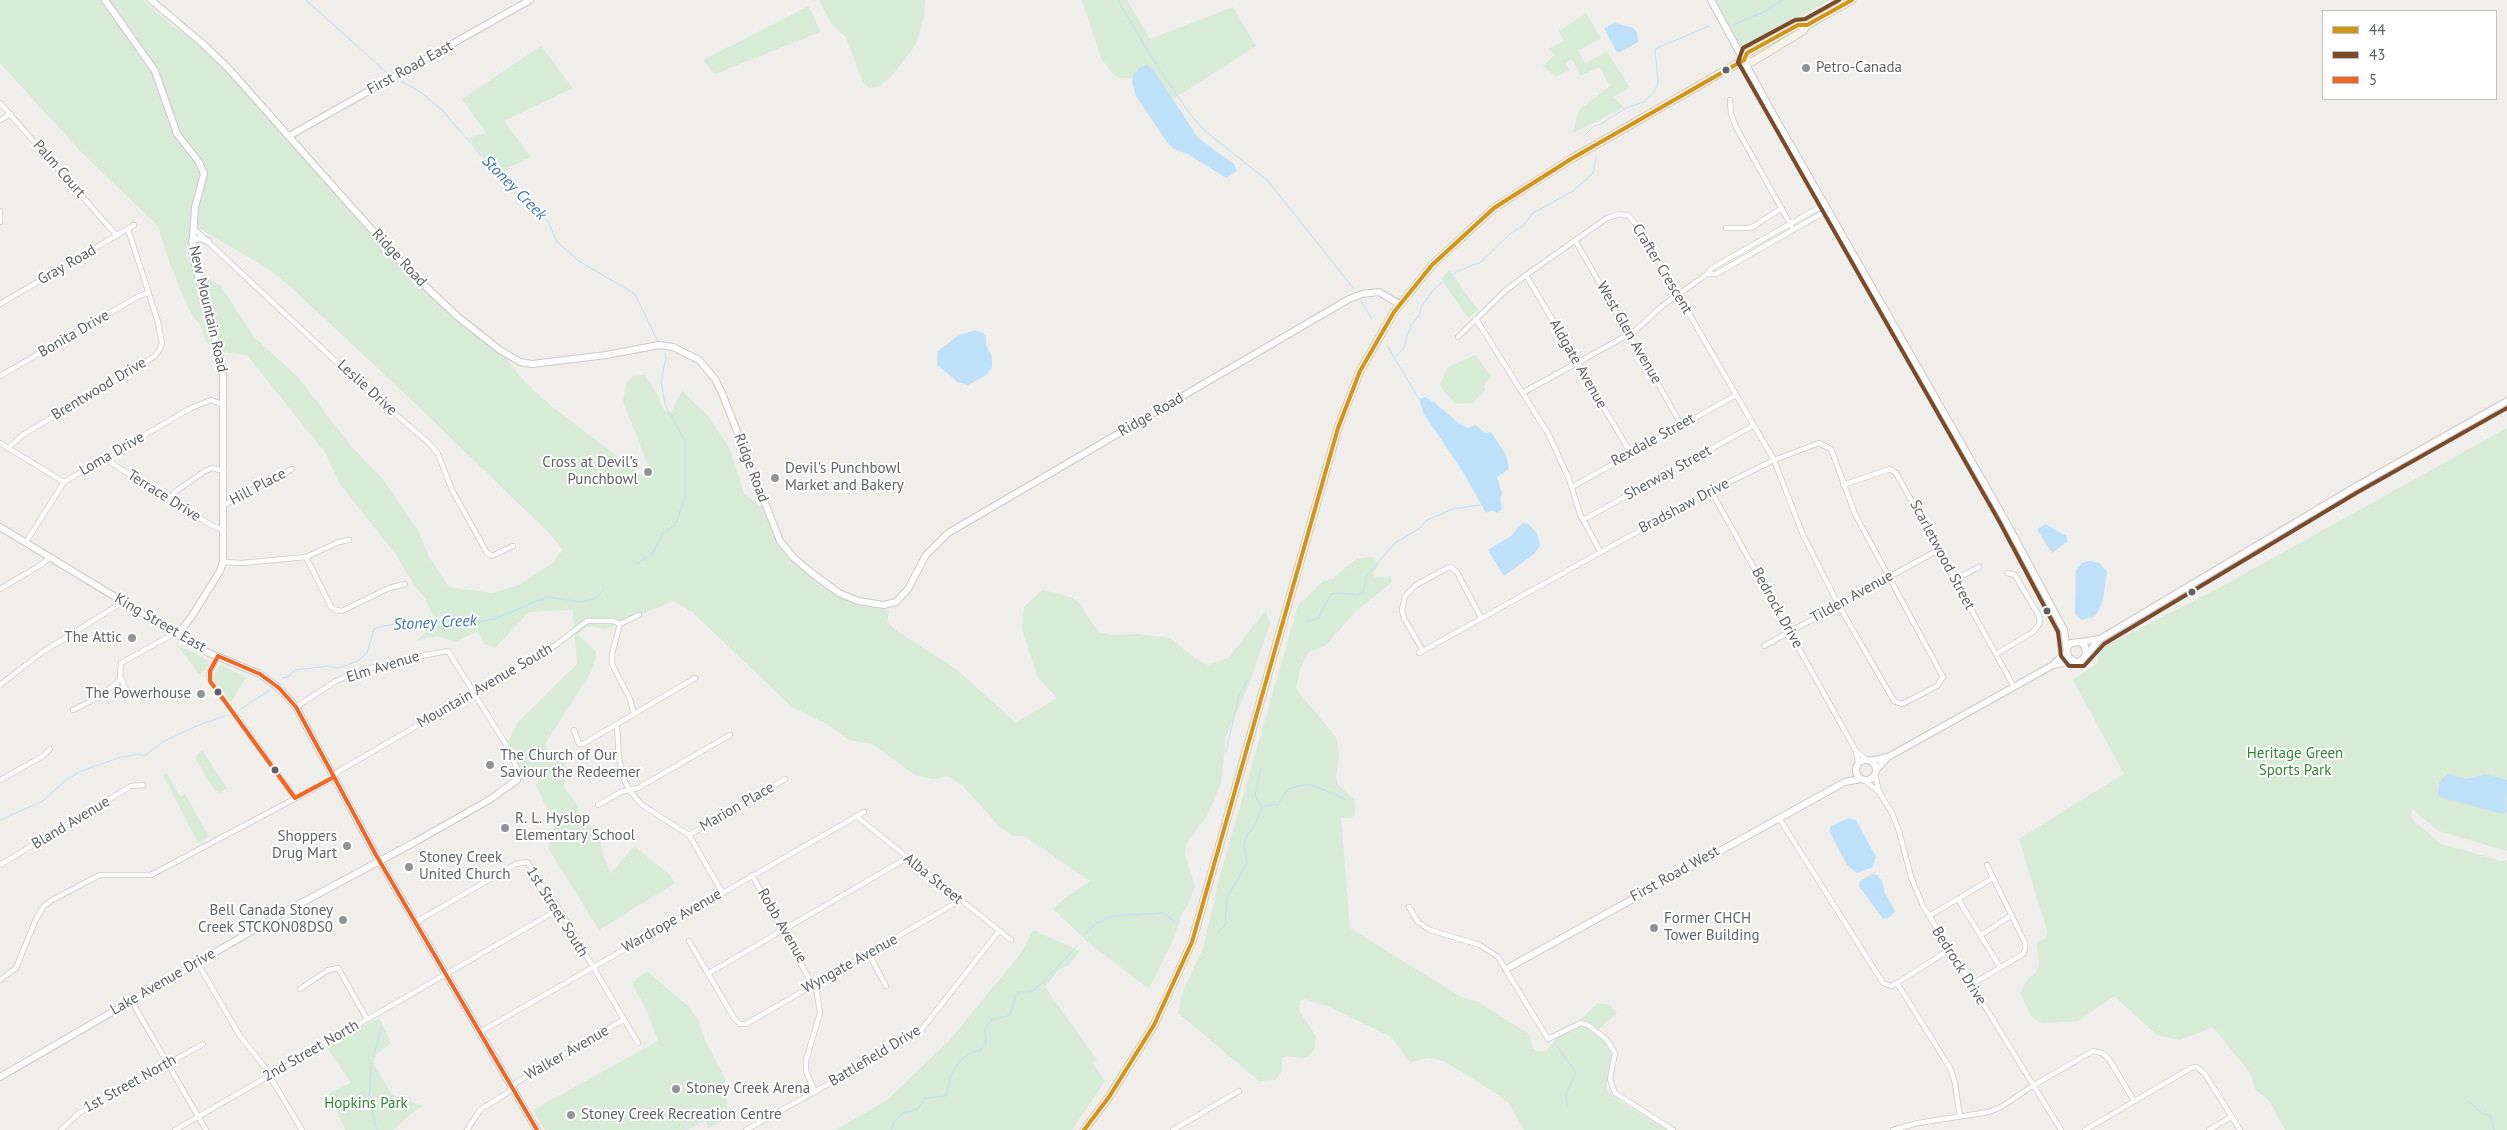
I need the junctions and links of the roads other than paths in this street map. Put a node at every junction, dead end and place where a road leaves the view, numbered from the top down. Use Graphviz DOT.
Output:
graph roads {
  1 [pos="105,0"];
  2 [pos="151,0"];
  3 [pos="530,0"];
  4 [pos="1711,0"];
  5 [pos="1852,0"];
  6 [pos="1744,60"];
  7 [pos="1730,100"];
  8 [pos="0,103"];
  9 [pos="11,114"];
  10 [pos="0,120"];
  11 [pos="289,136"];
  12 [pos="1826,207"];
  13 [pos="1782,208"];
  14 [pos="0,211"];
  15 [pos="0,222"];
  16 [pos="1790,224"];
  17 [pos="134,225"];
  18 [pos="193,228"];
  19 [pos="1726,228"];
  20 [pos="128,229"];
  21 [pos="1793,229"];
  22 [pos="117,236"];
  23 [pos="192,241"];
  24 [pos="208,241"];
  25 [pos="1576,242"];
  26 [pos="1526,274"];
  27 [pos="1707,274"];
  28 [pos="148,293"];
  29 [pos="1677,294"];
  30 [pos="0,304"];
  31 [pos="1399,304"];
  32 [pos="1476,319"];
  33 [pos="1629,334"];
  34 [pos="1458,337"];
  35 [pos="1577,364"];
  36 [pos="0,376"];
  37 [pos="1524,392"];
  38 [pos="1736,394"];
  39 [pos="2507,401"];
  40 [pos="224,405"];
  41 [pos="1681,424"];
  42 [pos="1754,425"];
  43 [pos="0,443"];
  44 [pos="8,448"];
  45 [pos="1630,452"];
  46 [pos="106,459"];
  47 [pos="1774,460"];
  48 [pos="292,469"];
  49 [pos="224,471"];
  50 [pos="64,482"];
  51 [pos="1843,485"];
  52 [pos="1572,486"];
  53 [pos="1711,491"];
  54 [pos="168,499"];
  55 [pos="224,505"];
  56 [pos="1583,520"];
  57 [pos="0,527"];
  58 [pos="224,530"];
  59 [pos="349,540"];
  60 [pos="26,542"];
  61 [pos="513,546"];
  62 [pos="1940,549"];
  63 [pos="1600,551"];
  64 [pos="50,557"];
  65 [pos="306,557"];
  66 [pos="223,562"];
  67 [pos="1979,567"];
  68 [pos="2007,573"];
  69 [pos="1889,576"];
  70 [pos="1956,579"];
  71 [pos="405,584"];
  72 [pos="0,589"];
  73 [pos="122,602"];
  74 [pos="1838,604"];
  75 [pos="639,615"];
  76 [pos="1481,618"];
  77 [pos="620,624"];
  78 [pos="2064,630"];
  79 [pos="1791,632"];
  80 [pos="175,633"];
  81 [pos="2100,639"];
  82 [pos="2078,642"];
  83 [pos="1764,646"];
  84 [pos="2067,649"];
  85 [pos="1996,654"];
  86 [pos="2086,655"];
  87 [pos="218,656"];
  88 [pos="2072,661"];
  89 [pos="2053,666"];
  90 [pos="120,677"];
  91 [pos="695,678"];
  92 [pos="0,685"];
  93 [pos="2014,687"];
  94 [pos="474,692"];
  95 [pos="129,694"];
  96 [pos="223,699"];
  97 [pos="296,707"];
  98 [pos="73,710"];
  99 [pos="634,714"];
  100 [pos="236,715"];
  101 [pos="617,726"];
  102 [pos="574,730"];
  103 [pos="730,735"];
  104 [pos="50,749"];
  105 [pos="1856,751"];
  106 [pos="1888,757"];
  107 [pos="1869,760"];
  108 [pos="1856,767"];
  109 [pos="1875,771"];
  110 [pos="334,777"];
  111 [pos="786,779"];
  112 [pos="1862,779"];
  113 [pos="0,780"];
  114 [pos="516,780"];
  115 [pos="1845,782"];
  116 [pos="143,785"];
  117 [pos="630,791"];
  118 [pos="1879,792"];
  119 [pos="295,798"];
  120 [pos="598,805"];
  121 [pos="864,812"];
  122 [pos="856,816"];
  123 [pos="1779,818"];
  124 [pos="689,835"];
  125 [pos="907,858"];
  126 [pos="380,861"];
  127 [pos="0,865"];
  128 [pos="1987,865"];
  129 [pos="752,875"];
  130 [pos="1993,878"];
  131 [pos="722,892"];
  132 [pos="1958,899"];
  133 [pos="959,901"];
  134 [pos="1409,907"];
  135 [pos="559,910"];
  136 [pos="2012,915"];
  137 [pos="1929,916"];
  138 [pos="416,922"];
  139 [pos="784,930"];
  140 [pos="998,931"];
  141 [pos="1981,934"];
  142 [pos="1010,940"];
  143 [pos="689,941"];
  144 [pos="1949,950"];
  145 [pos="869,954"];
  146 [pos="197,962"];
  147 [pos="591,967"];
  148 [pos="2000,967"];
  149 [pos="1506,969"];
  150 [pos="446,973"];
  151 [pos="709,973"];
  152 [pos="0,980"];
  153 [pos="814,983"];
  154 [pos="1896,983"];
  155 [pos="1971,985"];
  156 [pos="886,986"];
  157 [pos="300,989"];
  158 [pos="131,1000"];
  159 [pos="367,1019"];
  160 [pos="623,1020"];
  161 [pos="480,1032"];
  162 [pos="638,1043"];
  163 [pos="203,1044"];
  164 [pos="167,1063"];
  165 [pos="269,1075"];
  166 [pos="0,1077"];
  167 [pos="2034,1085"];
  168 [pos="512,1087"];
  169 [pos="1239,1091"];
  170 [pos="815,1092"];
  171 [pos="2134,1102"];
  172 [pos="198,1117"];
  173 [pos="1960,1117"];
  174 [pos="2231,1117"];
  175 [pos="61,1130"];
  176 [pos="175,1130"];
  177 [pos="206,1130"];
  178 [pos="302,1130"];
  179 [pos="467,1130"];
  180 [pos="537,1130"];
  181 [pos="746,1130"];
  182 [pos="1084,1130"];
  183 [pos="1173,1130"];
  184 [pos="1673,1130"];
  185 [pos="1893,1130"];
  186 [pos="2061,1130"];
  187 [pos="2085,1130"];
  188 [pos="2209,1130"];
  189 [pos="2240,1130"];
  1 -- 18 [label="main road, New Mountain Road"];
  2 -- 11 [label="main road, Ridge Road"];
  3 -- 11 [label="main road, First Road East"];
  4 -- 6 [label="main road"];
  5 -- 6 [label="main road"];
  6 -- 12 [label="main road"];
  6 -- 31 [label="main road"];
  7 -- 13 [label="street"];
  8 -- 9 [label="street, Palm Court"];
  9 -- 10 [label="street"];
  9 -- 22 [label="street, Palm Court"];
  11 -- 31 [label="main road, Ridge Road"];
  12 -- 16 [label="street"];
  12 -- 21 [label="street"];
  12 -- 78 [label="main road"];
  13 -- 16 [label="street"];
  13 -- 19 [label="street"];
  14 -- 15 [label="street"];
  16 -- 21 [label="street"];
  16 -- 27 [label="street"];
  17 -- 20 [label="street, Gray Road"];
  18 -- 23 [label="main road, New Mountain Road"];
  18 -- 24 [label="street, Leslie Drive"];
  20 -- 22 [label="street, Gray Road"];
  20 -- 28 [label="street, Brentwood Drive"];
  21 -- 27 [label="street"];
  22 -- 30 [label="street, Gray Road"];
  23 -- 24 [label="main road"];
  23 -- 40 [label="main road, New Mountain Road"];
  24 -- 61 [label="street, Leslie Drive"];
  25 -- 26 [label="street, Crafter Crescent"];
  25 -- 29 [label="street, Crafter Crescent"];
  25 -- 33 [label="street, West Glen Avenue"];
  26 -- 32 [label="street, Crafter Crescent"];
  26 -- 35 [label="street, Aldgate Avenue"];
  27 -- 29 [label="street"];
  28 -- 36 [label="street, Bonita Drive"];
  28 -- 44 [label="street, Brentwood Drive"];
  29 -- 33 [label="street"];
  29 -- 38 [label="street, Crafter Crescent"];
  31 -- 182 [label="main road"];
  32 -- 34 [label="street, Crafter Crescent"];
  32 -- 37 [label="street"];
  33 -- 35 [label="street"];
  33 -- 41 [label="street, West Glen Avenue"];
  35 -- 37 [label="street"];
  35 -- 45 [label="street, Aldgate Avenue"];
  37 -- 52 [label="street"];
  38 -- 41 [label="street, Rexdale Street"];
  38 -- 42 [label="street, Crafter Crescent"];
  39 -- 81 [label="main road"];
  40 -- 46 [label="street, Loma Drive"];
  40 -- 49 [label="main road, New Mountain Road"];
  41 -- 45 [label="street, Rexdale Street"];
  42 -- 47 [label="street, Crafter Crescent"];
  42 -- 56 [label="street, Sherway Street"];
  43 -- 44 [label="street"];
  44 -- 50 [label="street"];
  45 -- 52 [label="street, Rexdale Street"];
  46 -- 50 [label="street, Loma Drive"];
  46 -- 54 [label="street, Terrace Drive"];
  47 -- 51 [label="street, Bradshaw Drive"];
  47 -- 53 [label="street, Bradshaw Drive"];
  47 -- 74 [label="street, Crafter Crescent"];
  48 -- 55 [label="street, Hill Place"];
  49 -- 54 [label="street"];
  49 -- 55 [label="main road, New Mountain Road"];
  50 -- 60 [label="street, Loma Drive"];
  51 -- 62 [label="street, Scarletwood Street"];
  51 -- 69 [label="street, Bradshaw Drive"];
  52 -- 56 [label="street"];
  53 -- 63 [label="street, Bradshaw Drive"];
  53 -- 79 [label="street, Bedrock Drive"];
  54 -- 58 [label="street, Terrace Drive"];
  55 -- 58 [label="main road, New Mountain Road"];
  56 -- 63 [label="street"];
  57 -- 60 [label="main road, King Street East"];
  58 -- 66 [label="main road, New Mountain Road"];
  59 -- 65 [label="street"];
  60 -- 64 [label="main road, King Street East"];
  62 -- 69 [label="street, Tilden Avenue"];
  62 -- 70 [label="street, Scarletwood Street"];
  63 -- 76 [label="street, Bradshaw Drive"];
  64 -- 72 [label="street"];
  64 -- 73 [label="main road, King Street East"];
  65 -- 66 [label="street"];
  65 -- 71 [label="street"];
  66 -- 80 [label="main road, New Mountain Road"];
  67 -- 70 [label="street"];
  68 -- 85 [label="street"];
  69 -- 74 [label="street, Tilden Avenue"];
  69 -- 74 [label="street, Bradshaw Drive"];
  70 -- 85 [label="street, Scarletwood Street"];
  73 -- 80 [label="main road, King Street East"];
  73 -- 92 [label="street"];
  74 -- 79 [label="street, Tilden Avenue"];
  75 -- 77 [label="street"];
  76 -- 76 [label="street, Bradshaw Drive"];
  77 -- 94 [label="street, Mountain Avenue South"];
  77 -- 99 [label="street"];
  78 -- 82 [label="main road"];
  78 -- 84 [label="main road"];
  79 -- 83 [label="street, Tilden Avenue"];
  79 -- 105 [label="street, Bedrock Drive"];
  80 -- 87 [label="main road, King Street East"];
  80 -- 90 [label="street"];
  81 -- 82 [label="main road"];
  81 -- 86 [label="main road"];
  82 -- 84 [label="main road"];
  82 -- 86 [label="main road"];
  84 -- 88 [label="main road"];
  84 -- 89 [label="main road, First Road West"];
  85 -- 93 [label="street, Scarletwood Street"];
  86 -- 88 [label="main road"];
  87 -- 96 [label="street"];
  87 -- 97 [label="main road, King Street East"];
  88 -- 89 [label="main road, First Road West"];
  89 -- 93 [label="main road, First Road West"];
  90 -- 95 [label="street"];
  90 -- 98 [label="street"];
  91 -- 99 [label="street"];
  93 -- 106 [label="main road, First Road West"];
  94 -- 97 [label="street, Elm Avenue"];
  94 -- 110 [label="street, Mountain Avenue South"];
  94 -- 114 [label="street"];
  97 -- 110 [label="main road, King Street East"];
  99 -- 101 [label="street"];
  100 -- 119 [label="street"];
  101 -- 102 [label="street"];
  101 -- 117 [label="street"];
  103 -- 117 [label="street"];
  104 -- 113 [label="street"];
  105 -- 107 [label="street, Bedrock Drive"];
  105 -- 108 [label="street, Bedrock Drive"];
  106 -- 107 [label="main road, First Road West"];
  106 -- 109 [label="main road, First Road West"];
  107 -- 108 [label="main road, First Road West"];
  107 -- 109 [label="main road"];
  108 -- 112 [label="main road"];
  108 -- 115 [label="main road, First Road West"];
  109 -- 112 [label="main road, First Road West"];
  109 -- 118 [label="street, Bedrock Drive"];
  110 -- 119 [label="street, Mountain Avenue South"];
  110 -- 126 [label="main road, King Street East"];
  111 -- 124 [label="street, Marion Place"];
  112 -- 115 [label="main road, First Road West"];
  112 -- 118 [label="street, Bedrock Drive"];
  114 -- 126 [label="main road, Lake Avenue Drive"];
  115 -- 123 [label="main road, First Road West"];
  116 -- 127 [label="street, Bland Avenue"];
  117 -- 120 [label="street"];
  117 -- 124 [label="street"];
  118 -- 137 [label="street, Bedrock Drive"];
  119 -- 152 [label="street, Mountain Avenue South"];
  121 -- 122 [label="street, Wardrope Avenue"];
  122 -- 125 [label="street, Alba Street"];
  122 -- 129 [label="street, Wardrope Avenue"];
  123 -- 149 [label="main road, First Road West"];
  123 -- 154 [label="street"];
  124 -- 131 [label="street"];
  125 -- 133 [label="street, Alba Street"];
  125 -- 139 [label="street"];
  126 -- 138 [label="main road, King Street East"];
  126 -- 146 [label="main road, Lake Avenue Drive"];
  128 -- 130 [label="street"];
  129 -- 131 [label="street, Wardrope Avenue"];
  129 -- 139 [label="street, Robb Avenue"];
  130 -- 132 [label="street"];
  130 -- 136 [label="street"];
  131 -- 147 [label="street, Wardrope Avenue"];
  132 -- 137 [label="street"];
  132 -- 141 [label="street"];
  133 -- 140 [label="street, Alba Street"];
  133 -- 145 [label="street, Wyngate Avenue"];
  134 -- 149 [label="street"];
  135 -- 138 [label="street, 1st Street South"];
  135 -- 147 [label="street, 1st Street South"];
  135 -- 150 [label="street, 2nd Street North"];
  136 -- 141 [label="street"];
  136 -- 148 [label="street"];
  137 -- 144 [label="street, Bedrock Drive"];
  138 -- 150 [label="main road, King Street East"];
  139 -- 151 [label="street"];
  139 -- 153 [label="street, Robb Avenue"];
  140 -- 142 [label="street, Alba Street"];
  140 -- 170 [label="street, Battlefield Drive"];
  141 -- 148 [label="street"];
  143 -- 151 [label="street"];
  144 -- 154 [label="street"];
  144 -- 155 [label="street, Bedrock Drive"];
  145 -- 153 [label="street, Wyngate Avenue"];
  145 -- 156 [label="street"];
  146 -- 158 [label="main road, Lake Avenue Drive"];
  146 -- 165 [label="street"];
  147 -- 160 [label="street, 1st Street South"];
  147 -- 161 [label="street, Wardrope Avenue"];
  148 -- 155 [label="street"];
  149 -- 184 [label="street"];
  150 -- 159 [label="street, 2nd Street North"];
  150 -- 161 [label="main road, King Street East"];
  151 -- 153 [label="street, Wyngate Avenue"];
  153 -- 170 [label="street, Robb Avenue"];
  154 -- 173 [label="street"];
  155 -- 167 [label="street, Bedrock Drive"];
  157 -- 159 [label="street"];
  158 -- 164 [label="street"];
  158 -- 166 [label="main road, Lake Avenue Drive"];
  159 -- 165 [label="street, 2nd Street North"];
  160 -- 162 [label="street, 1st Street South"];
  160 -- 168 [label="street, Walker Avenue"];
  161 -- 168 [label="main road, King Street East"];
  163 -- 164 [label="street, 1st Street North"];
  164 -- 172 [label="street"];
  164 -- 175 [label="street, 1st Street North"];
  165 -- 172 [label="street, 2nd Street North"];
  165 -- 178 [label="street"];
  167 -- 171 [label="street"];
  167 -- 173 [label="street"];
  167 -- 186 [label="street, Bedrock Drive"];
  168 -- 179 [label="street, Walker Avenue"];
  168 -- 180 [label="main road, King Street East"];
  169 -- 183 [label="street"];
  170 -- 181 [label="street, Battlefield Drive"];
  171 -- 174 [label="street"];
  171 -- 187 [label="street"];
  172 -- 176 [label="street, 2nd Street North"];
  172 -- 177 [label="street"];
  173 -- 185 [label="street"];
  174 -- 188 [label="street"];
  174 -- 189 [label="street"];
}
